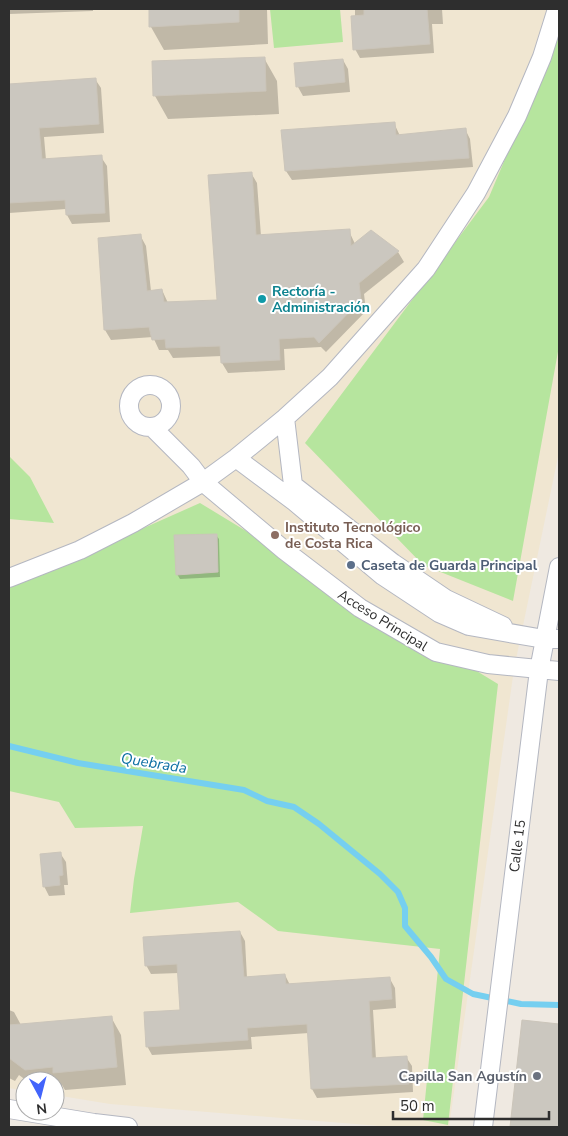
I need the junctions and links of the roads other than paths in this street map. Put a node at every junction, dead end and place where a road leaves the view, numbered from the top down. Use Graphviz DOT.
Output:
graph roads {
  1 [pos="558,9"];
  2 [pos="286,418"];
  3 [pos="152,427"];
  4 [pos="236,458"];
  5 [pos="203,482"];
  6 [pos="559,567"];
  7 [pos="9,578"];
  8 [pos="519,634"];
  9 [pos="552,639"];
  10 [pos="539,670"];
  11 [pos="559,671"];
  12 [pos="9,1109"];
  13 [pos="128,1127"];
  14 [pos="483,1127"];
  1 -- 2 [label="street"];
  2 -- 4 [label="street"];
  2 -- 8 [label="street"];
  3 -- 5 [label="street, Acceso Principal"];
  4 -- 5 [label="street"];
  4 -- 8 [label="street"];
  5 -- 7 [label="street"];
  5 -- 10 [label="street, Acceso Principal"];
  6 -- 9 [label="street, Calle 15"];
  8 -- 9 [label="street"];
  9 -- 10 [label="street, Calle 15"];
  10 -- 11 [label="street, Acceso Principal"];
  10 -- 14 [label="street, Calle 15"];
  12 -- 13 [label="street"];
}
